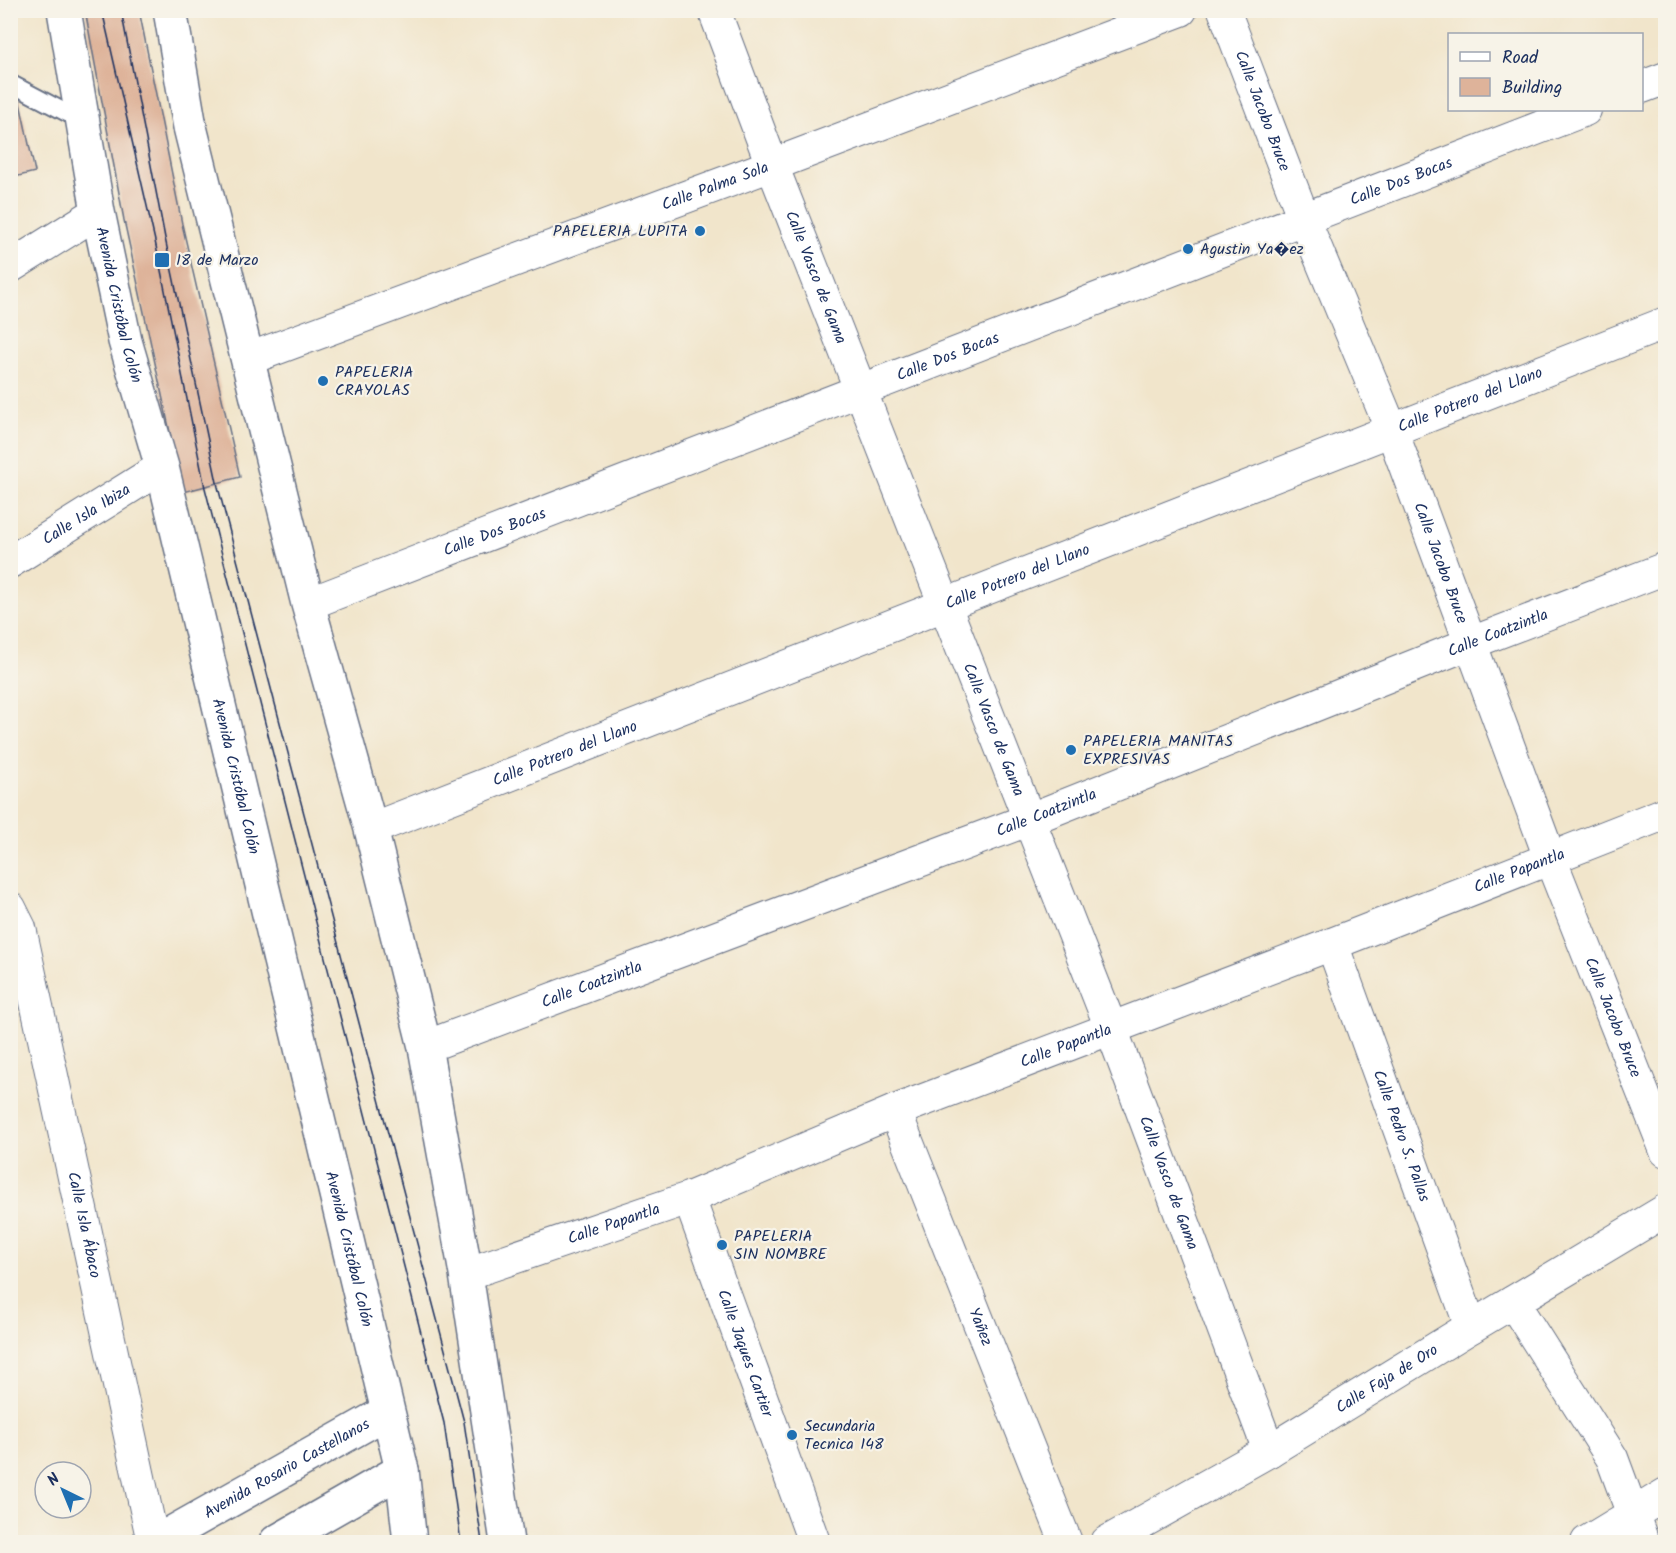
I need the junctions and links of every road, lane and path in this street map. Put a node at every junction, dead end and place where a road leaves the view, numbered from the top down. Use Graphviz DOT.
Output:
graph roads {
  1 [pos="64,10"];
  2 [pos="170,10"];
  3 [pos="714,10"];
  4 [pos="1181,10"];
  5 [pos="1224,10"];
  6 [pos="1665,78"];
  7 [pos="10,83"];
  8 [pos="1643,86"];
  9 [pos="1582,111"];
  10 [pos="82,121"];
  11 [pos="772,165"];
  12 [pos="98,212"];
  13 [pos="1304,219"];
  14 [pos="10,267"];
  15 [pos="1665,323"];
  16 [pos="248,359"];
  17 [pos="861,390"];
  18 [pos="1392,431"];
  19 [pos="162,468"];
  20 [pos="10,562"];
  21 [pos="1665,568"];
  22 [pos="308,604"];
  23 [pos="944,605"];
  24 [pos="1471,643"];
  25 [pos="1665,813"];
  26 [pos="1028,820"];
  27 [pos="371,829"];
  28 [pos="1550,858"];
  29 [pos="10,908"];
  30 [pos="1332,944"];
  31 [pos="1111,1028"];
  32 [pos="424,1047"];
  33 [pos="895,1111"];
  34 [pos="1665,1151"];
  35 [pos="689,1198"];
  36 [pos="1665,1210"];
  37 [pos="466,1274"];
  38 [pos="1513,1302"];
  39 [pos="1471,1327"];
  40 [pos="387,1412"];
  41 [pos="1269,1451"];
  42 [pos="402,1470"];
  43 [pos="1665,1494"];
  44 [pos="1639,1528"];
  45 [pos="154,1542"];
  46 [pos="276,1542"];
  47 [pos="410,1542"];
  48 [pos="507,1542"];
  49 [pos="814,1542"];
  50 [pos="1066,1542"];
  51 [pos="1107,1542"];
  52 [pos="1587,1542"];
  1 -- 10 [label="main road, Avenida Cristóbal Colón"];
  2 -- 16 [label="main road"];
  3 -- 11 [label="street, Calle Vasco de Gama"];
  4 -- 11 [label="street, Calle Palma Sola"];
  5 -- 13 [label="street, Calle Jacobo Bruce"];
  6 -- 8 [label="street"];
  7 -- 10 [label="lane"];
  9 -- 13 [label="street, Calle Dos Bocas"];
  10 -- 12 [label="main road, Avenida Cristóbal Colón"];
  11 -- 16 [label="street, Calle Palma Sola"];
  11 -- 17 [label="street, Calle Vasco de Gama"];
  12 -- 14 [label="street"];
  12 -- 19 [label="main road, Avenida Cristóbal Colón"];
  13 -- 17 [label="street, Calle Dos Bocas"];
  13 -- 18 [label="street, Calle Jacobo Bruce"];
  15 -- 18 [label="street, Calle Potrero del Llano"];
  16 -- 22 [label="main road"];
  17 -- 22 [label="street, Calle Dos Bocas"];
  17 -- 23 [label="street, Calle Vasco de Gama"];
  18 -- 23 [label="street, Calle Potrero del Llano"];
  18 -- 24 [label="street, Calle Jacobo Bruce"];
  19 -- 20 [label="street, Calle Isla Ibiza"];
  19 -- 40 [label="main road, Avenida Cristóbal Colón"];
  21 -- 24 [label="street, Calle Coatzintla"];
  22 -- 27 [label="main road"];
  23 -- 26 [label="street, Calle Vasco de Gama"];
  23 -- 27 [label="street, Calle Potrero del Llano"];
  24 -- 26 [label="street, Calle Coatzintla"];
  24 -- 28 [label="street, Calle Jacobo Bruce"];
  25 -- 28 [label="street, Calle Papantla"];
  26 -- 31 [label="street, Calle Vasco de Gama"];
  26 -- 32 [label="street, Calle Coatzintla"];
  27 -- 32 [label="main road"];
  28 -- 30 [label="street, Calle Papantla"];
  28 -- 34 [label="street, Calle Jacobo Bruce"];
  29 -- 45 [label="street, Calle Isla Ábaco"];
  30 -- 31 [label="street, Calle Papantla"];
  30 -- 39 [label="street, Calle Pedro S. Pallas"];
  31 -- 33 [label="street, Calle Papantla"];
  31 -- 41 [label="street, Calle Vasco de Gama"];
  32 -- 37 [label="main road"];
  33 -- 35 [label="street, Calle Papantla"];
  33 -- 50 [label="street, Yañez"];
  35 -- 37 [label="street, Calle Papantla"];
  35 -- 49 [label="street, Calle Jaques Cartier"];
  36 -- 38 [label="street, Calle Faja de Oro"];
  37 -- 48 [label="main road"];
  38 -- 39 [label="street, Calle Faja de Oro"];
  38 -- 44 [label="street"];
  39 -- 41 [label="street, Calle Faja de Oro"];
  40 -- 42 [label="main road, Avenida Cristóbal Colón"];
  40 -- 45 [label="main road, Avenida Rosario Castellanos"];
  41 -- 51 [label="street, Calle Faja de Oro"];
  42 -- 46 [label="main road"];
  42 -- 47 [label="main road, Avenida Cristóbal Colón"];
  43 -- 44 [label="street"];
  44 -- 52 [label="street"];
}
